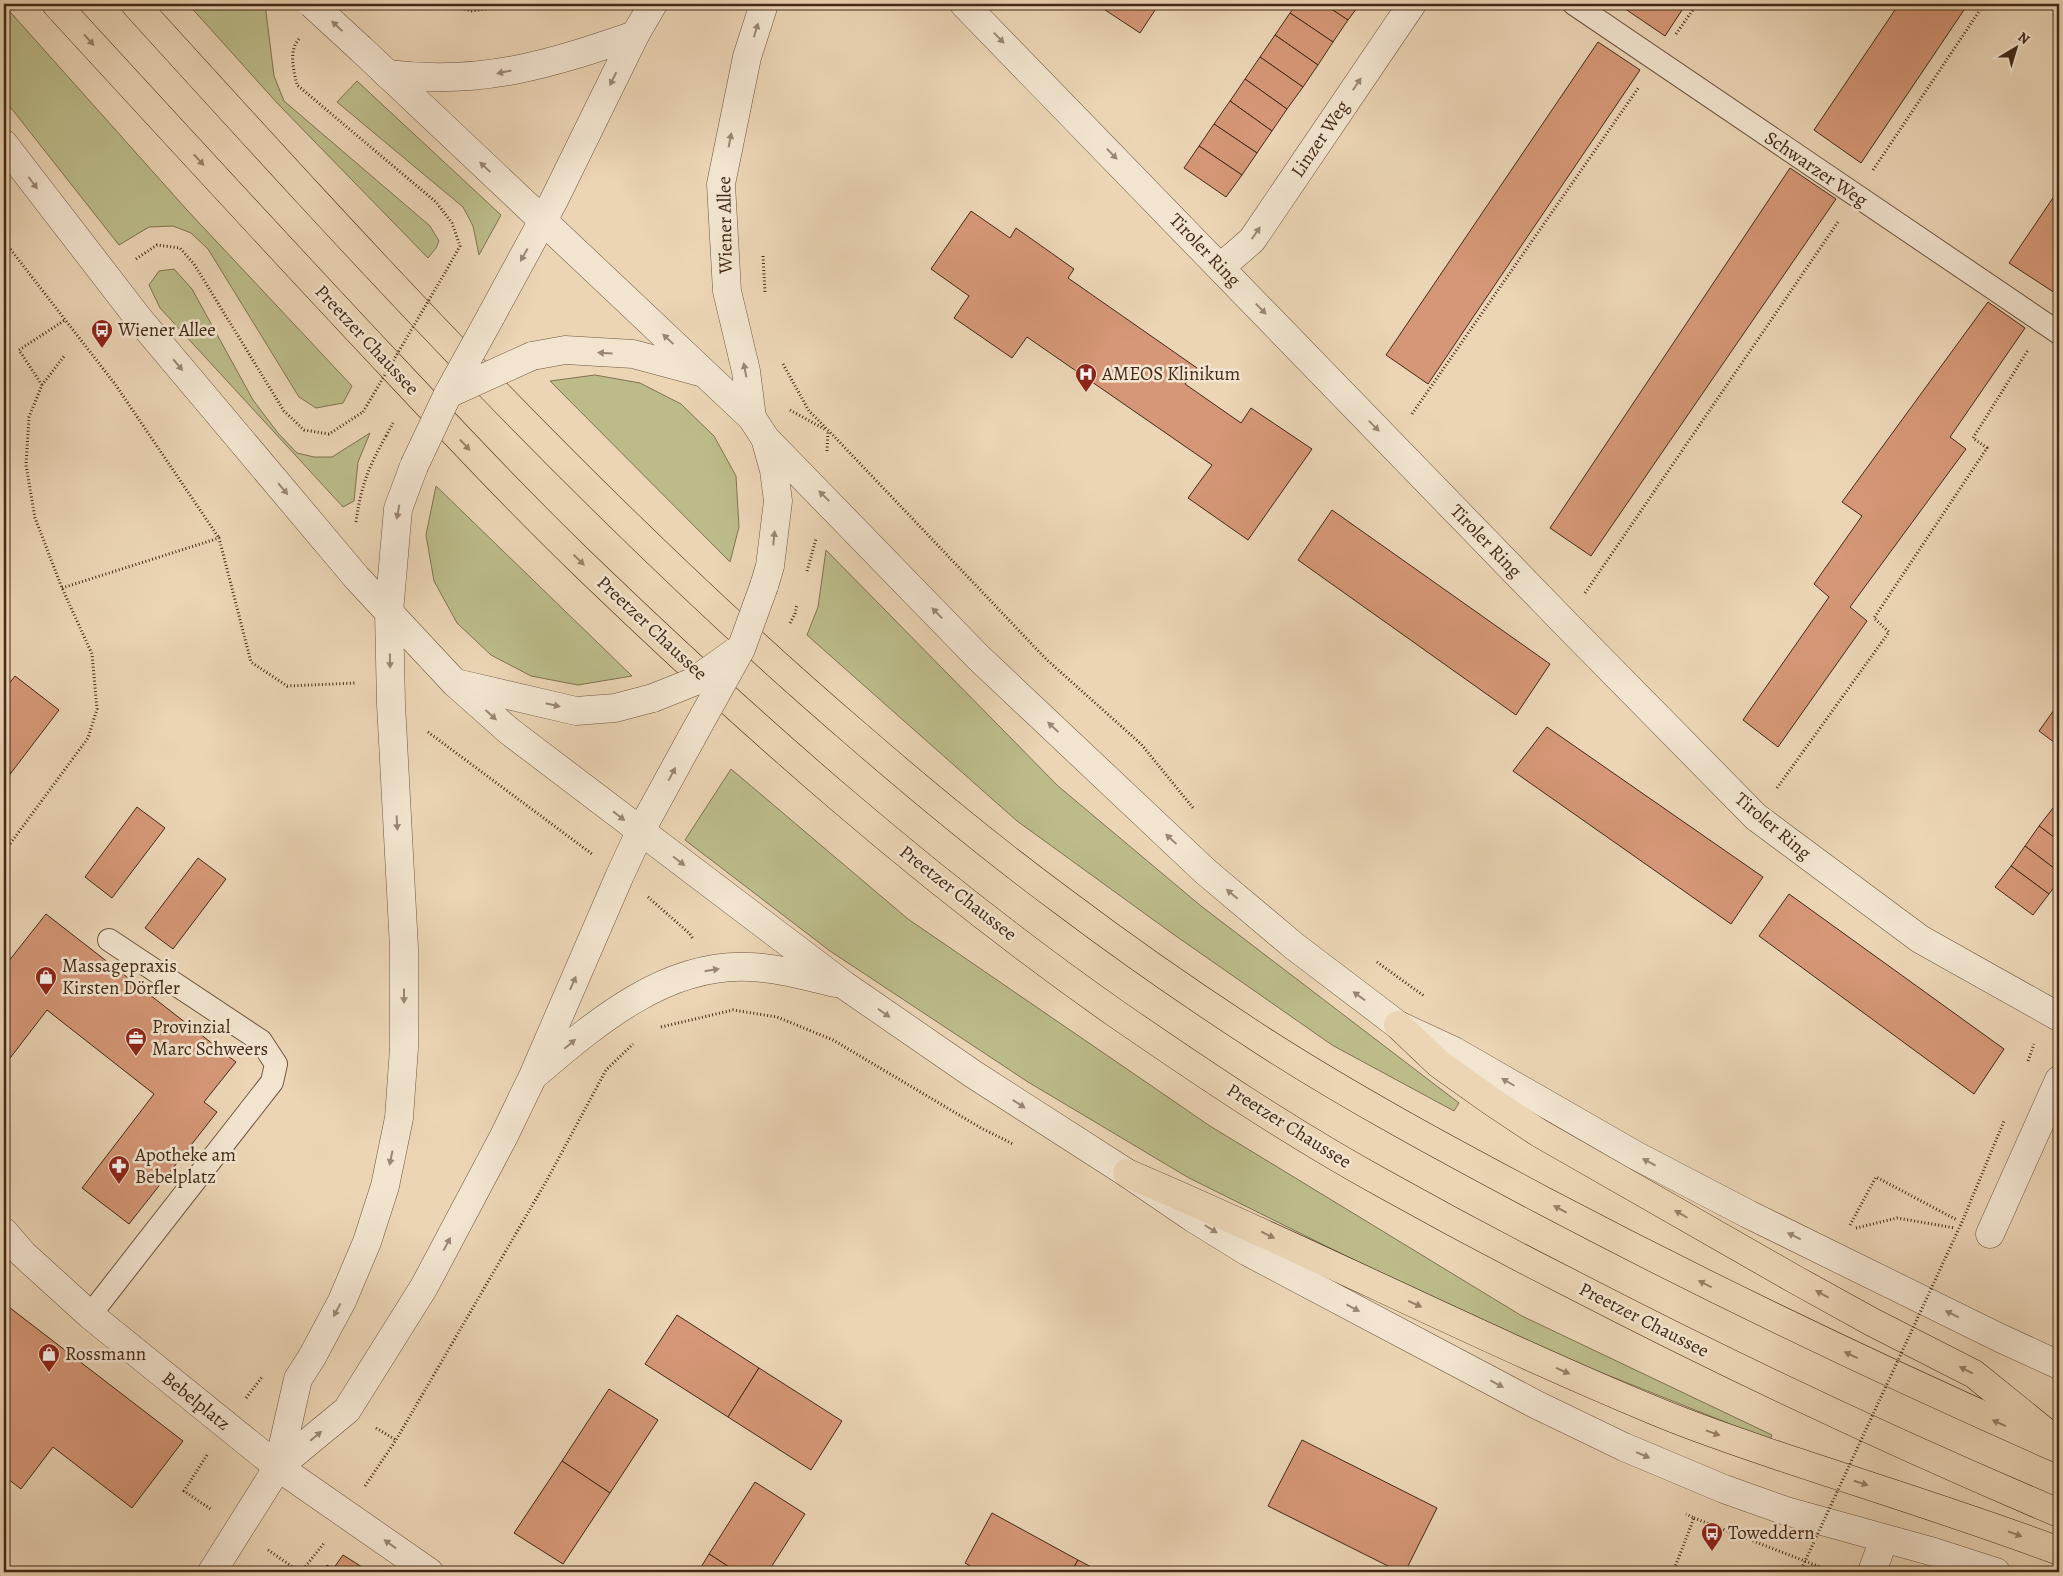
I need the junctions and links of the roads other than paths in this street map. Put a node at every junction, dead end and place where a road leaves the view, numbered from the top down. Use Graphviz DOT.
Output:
graph roads {
  1 [pos="56,4"];
  2 [pos="135,4"];
  3 [pos="312,4"];
  4 [pos="653,4"];
  5 [pos="764,4"];
  6 [pos="964,4"];
  7 [pos="1412,4"];
  8 [pos="1574,4"];
  9 [pos="635,35"];
  10 [pos="387,74"];
  11 [pos="4,144"];
  12 [pos="543,222"];
  13 [pos="1221,267"];
  14 [pos="2052,328"];
  15 [pos="704,373"];
  16 [pos="448,394"];
  17 [pos="759,428"];
  18 [pos="389,612"];
  19 [pos="741,648"];
  20 [pos="455,683"];
  21 [pos="640,832"];
  22 [pos="109,940"];
  23 [pos="844,985"];
  24 [pos="2059,1017"];
  25 [pos="1398,1025"];
  26 [pos="533,1076"];
  27 [pos="2059,1080"];
  28 [pos="1127,1173"];
  29 [pos="4,1232"];
  30 [pos="1990,1234"];
  31 [pos="90,1316"];
  32 [pos="2059,1365"];
  33 [pos="2059,1443"];
  34 [pos="2059,1450"];
  35 [pos="278,1467"];
  36 [pos="2059,1513"];
  37 [pos="1884,1540"];
  38 [pos="2059,1551"];
  39 [pos="212,1572"];
  40 [pos="429,1572"];
  41 [pos="1872,1572"];
  42 [pos="1996,1572"];
  1 -- 36 [label="highway, Preetzer Chaussee, one-way"];
  34 -- 2 [label="highway, one-way"];
  10 -- 3 [label="street, one-way, bridge"];
  4 -- 9 [label="street"];
  17 -- 5 [label="street, Wiener Allee, one-way"];
  6 -- 13 [label="street, Tiroler Ring, one-way"];
  13 -- 7 [label="street, Linzer Weg, one-way"];
  8 -- 14 [label="lane, Schwarzer Weg"];
  9 -- 10 [label="street, one-way"];
  9 -- 12 [label="street, one-way"];
  12 -- 10 [label="street, one-way"];
  11 -- 18 [label="street, one-way"];
  15 -- 12 [label="street, one-way"];
  12 -- 16 [label="street, one-way, bridge"];
  13 -- 24 [label="street, Tiroler Ring, one-way"];
  15 -- 16 [label="street, one-way, bridge"];
  15 -- 17 [label="street"];
  16 -- 18 [label="street, one-way, bridge"];
  19 -- 17 [label="street, Wiener Allee, one-way, bridge"];
  25 -- 17 [label="street, one-way"];
  18 -- 20 [label="street"];
  18 -- 35 [label="street, one-way"];
  20 -- 19 [label="street, one-way, bridge"];
  21 -- 19 [label="street, Wiener Allee, one-way, bridge"];
  20 -- 21 [label="street, one-way"];
  21 -- 23 [label="street, one-way"];
  26 -- 21 [label="street, Wiener Allee, one-way"];
  22 -- 31 [label="lane"];
  26 -- 23 [label="street, one-way"];
  23 -- 28 [label="street, one-way"];
  32 -- 25 [label="street, one-way"];
  33 -- 25 [label="highway, one-way"];
  35 -- 26 [label="street, Wiener Allee, one-way"];
  27 -- 30 [label="street"];
  28 -- 37 [label="street, one-way"];
  28 -- 38 [label="highway, one-way"];
  29 -- 31 [label="street, Bebelplatz"];
  31 -- 35 [label="street, Bebelplatz"];
  35 -- 39 [label="street"];
  40 -- 35 [label="street, Bebelplatz, one-way"];
  37 -- 41 [label="street"];
  37 -- 42 [label="street"];
}
